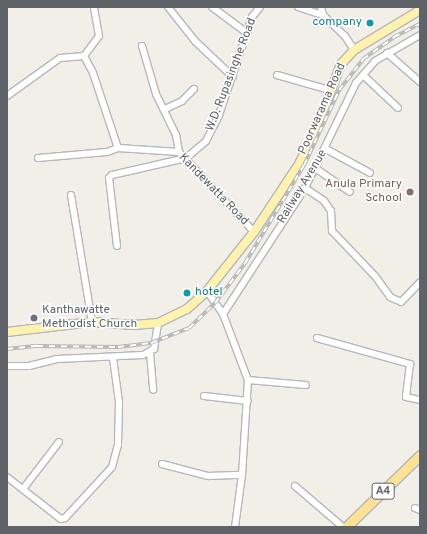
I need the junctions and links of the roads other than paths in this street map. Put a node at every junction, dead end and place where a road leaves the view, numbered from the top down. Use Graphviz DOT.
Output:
graph roads {
  1 [pos="94,7"];
  2 [pos="168,7"];
  3 [pos="212,7"];
  4 [pos="260,7"];
  5 [pos="298,7"];
  6 [pos="321,7"];
  7 [pos="420,10"];
  8 [pos="323,15"];
  9 [pos="247,33"];
  10 [pos="420,35"];
  11 [pos="142,46"];
  12 [pos="354,50"];
  13 [pos="386,53"];
  14 [pos="84,56"];
  15 [pos="277,75"];
  16 [pos="363,75"];
  17 [pos="233,77"];
  18 [pos="420,82"];
  19 [pos="194,88"];
  20 [pos="329,90"];
  21 [pos="7,96"];
  22 [pos="398,108"];
  23 [pos="164,109"];
  24 [pos="118,148"];
  25 [pos="326,149"];
  26 [pos="179,152"];
  27 [pos="38,158"];
  28 [pos="186,158"];
  29 [pos="316,168"];
  30 [pos="370,173"];
  31 [pos="305,188"];
  32 [pos="350,192"];
  33 [pos="71,195"];
  34 [pos="254,232"];
  35 [pos="117,246"];
  36 [pos="420,282"];
  37 [pos="207,291"];
  38 [pos="223,314"];
  39 [pos="92,322"];
  40 [pos="158,323"];
  41 [pos="7,332"];
  42 [pos="317,338"];
  43 [pos="150,353"];
  44 [pos="113,358"];
  45 [pos="7,366"];
  46 [pos="248,380"];
  47 [pos="306,385"];
  48 [pos="153,390"];
  49 [pos="204,396"];
  50 [pos="420,400"];
  51 [pos="248,401"];
  52 [pos="59,442"];
  53 [pos="420,455"];
  54 [pos="162,464"];
  55 [pos="242,475"];
  56 [pos="7,477"];
  57 [pos="295,486"];
  58 [pos="23,489"];
  59 [pos="234,527"];
  60 [pos="345,527"];
  1 -- 14 [label="street"];
  2 -- 17 [label="street"];
  3 -- 9 [label="street"];
  4 -- 9 [label="street, W.D. Rupasinghe Road"];
  5 -- 8 [label="street"];
  6 -- 8 [label="street"];
  7 -- 12 [label="main road, Poorwarama Road"];
  8 -- 12 [label="street"];
  9 -- 17 [label="street, W.D. Rupasinghe Road"];
  10 -- 13 [label="street, Railway Avenue"];
  11 -- 23 [label="street"];
  12 -- 20 [label="main road, Poorwarama Road"];
  13 -- 16 [label="street, Railway Avenue"];
  13 -- 18 [label="street"];
  14 -- 21 [label="street"];
  14 -- 24 [label="street"];
  15 -- 20 [label="street"];
  16 -- 22 [label="street"];
  16 -- 25 [label="street, Railway Avenue"];
  17 -- 28 [label="street, W.D. Rupasinghe Road"];
  19 -- 23 [label="street"];
  20 -- 34 [label="main road, Poorwarama Road"];
  23 -- 26 [label="street"];
  24 -- 26 [label="street, Kandewatta Road"];
  24 -- 27 [label="street, Kandewatta Road"];
  25 -- 29 [label="street, Railway Avenue"];
  25 -- 30 [label="street"];
  26 -- 28 [label="street, Kandewatta Road"];
  28 -- 34 [label="street, Kandewatta Road"];
  28 -- 35 [label="street"];
  29 -- 31 [label="street, Railway Avenue"];
  29 -- 32 [label="street"];
  31 -- 36 [label="street"];
  31 -- 38 [label="street, Railway Avenue"];
  33 -- 39 [label="street"];
  34 -- 37 [label="main road, Poorwarama Road"];
  37 -- 38 [label="street"];
  37 -- 40 [label="main road, Poorwarama Road"];
  38 -- 46 [label="street"];
  39 -- 40 [label="main road"];
  39 -- 41 [label="main road"];
  40 -- 43 [label="street"];
  42 -- 50 [label="street"];
  43 -- 44 [label="street"];
  43 -- 48 [label="street"];
  44 -- 45 [label="street"];
  44 -- 58 [label="street"];
  46 -- 47 [label="street"];
  46 -- 51 [label="street"];
  49 -- 51 [label="street"];
  51 -- 55 [label="street"];
  52 -- 58 [label="street"];
  53 -- 60 [label="highway, A4"];
  54 -- 55 [label="street"];
  55 -- 59 [label="street"];
  56 -- 58 [label="street"];
  57 -- 60 [label="street"];
}
